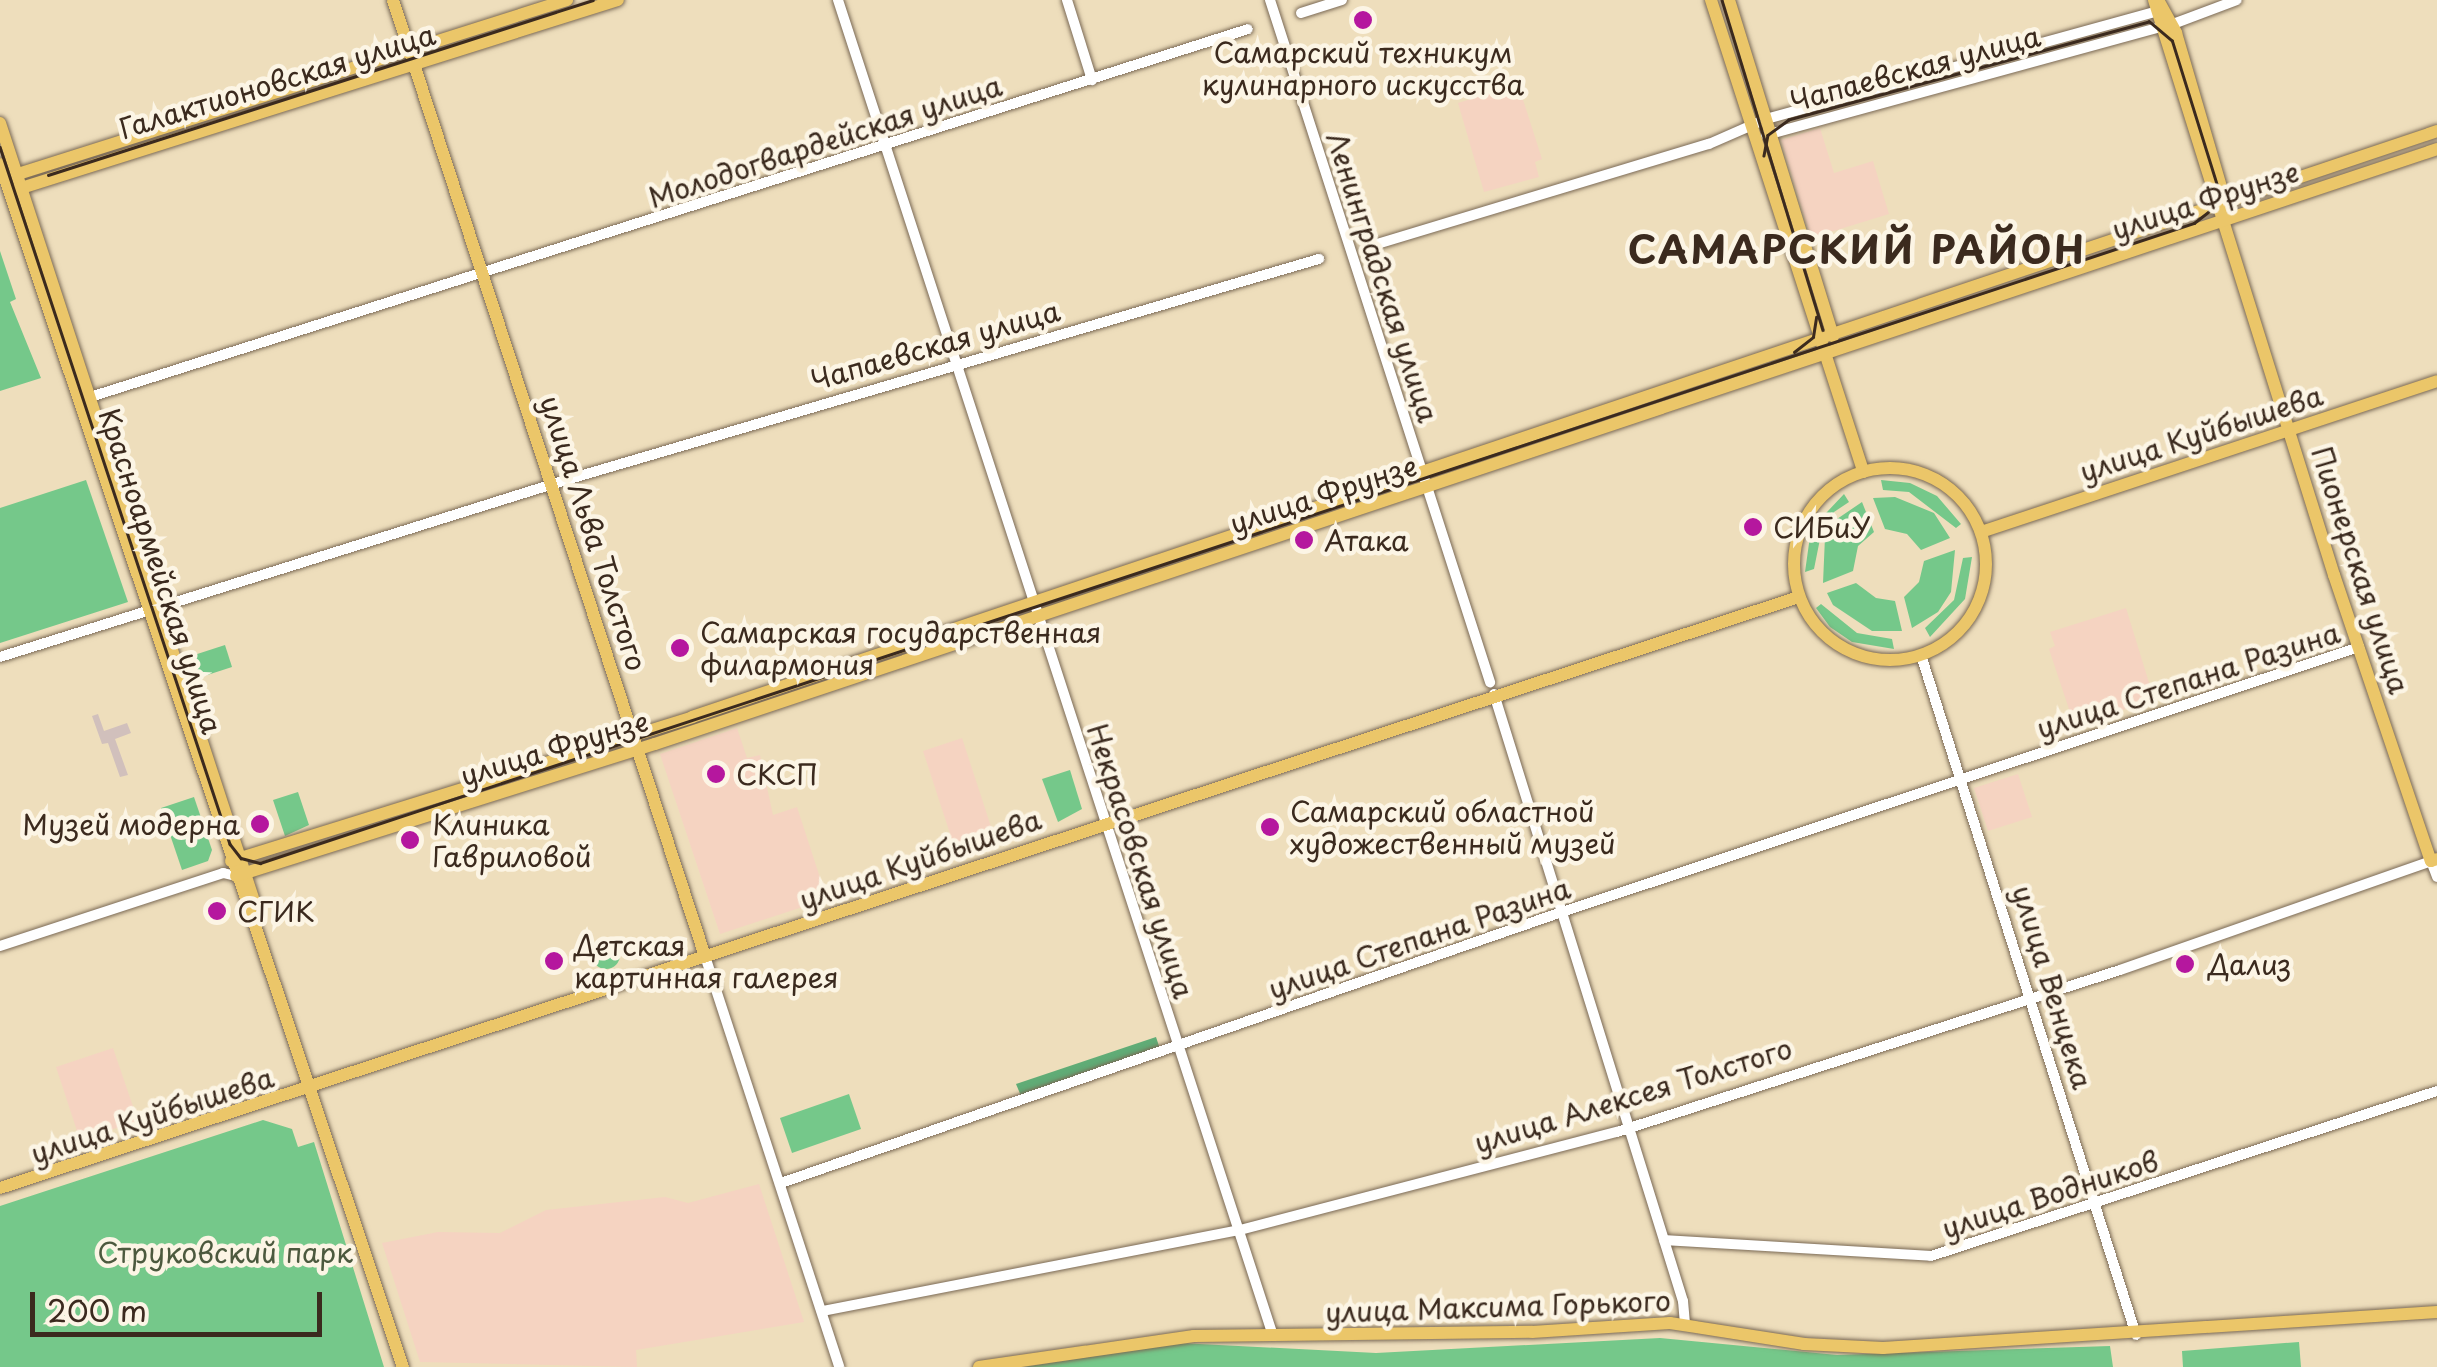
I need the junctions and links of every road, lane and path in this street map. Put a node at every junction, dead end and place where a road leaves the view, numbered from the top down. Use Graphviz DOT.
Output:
graph roads {
  1 [pos="393,0"];
  2 [pos="567,0"];
  3 [pos="618,0"];
  4 [pos="838,0"];
  5 [pos="1066,0"];
  6 [pos="1270,0"];
  7 [pos="1342,0"];
  8 [pos="1711,0"];
  9 [pos="1729,0"];
  10 [pos="2237,0"];
  11 [pos="2158,5"];
  12 [pos="2192,12"];
  13 [pos="1300,13"];
  14 [pos="2167,25"];
  15 [pos="1248,29"];
  16 [pos="408,48"];
  17 [pos="414,64"];
  18 [pos="1092,80"];
  19 [pos="1766,118"];
  20 [pos="0,123"];
  21 [pos="2437,131"];
  22 [pos="1748,132"];
  23 [pos="1770,134"];
  24 [pos="885,146"];
  25 [pos="2437,150"];
  26 [pos="11,179"];
  27 [pos="2222,203"];
  28 [pos="2225,219"];
  29 [pos="1368,247"];
  30 [pos="1319,260"];
  31 [pos="482,274"];
  32 [pos="1834,332"];
  33 [pos="1816,339"];
  34 [pos="1828,353"];
  35 [pos="956,365"];
  36 [pos="2437,381"];
  37 [pos="85,399"];
  38 [pos="2289,430"];
  39 [pos="1422,472"];
  40 [pos="1863,472"];
  41 [pos="551,485"];
  42 [pos="1428,486"];
  43 [pos="1982,532"];
  44 [pos="1799,597"];
  45 [pos="1032,599"];
  46 [pos="153,606"];
  47 [pos="1037,615"];
  48 [pos="2359,647"];
  49 [pos="1921,655"];
  50 [pos="0,656"];
  51 [pos="1492,688"];
  52 [pos="636,742"];
  53 [pos="1962,779"];
  54 [pos="1104,822"];
  55 [pos="2434,860"];
  56 [pos="236,868"];
  57 [pos="2437,877"];
  58 [pos="1562,912"];
  59 [pos="0,946"];
  60 [pos="706,956"];
  61 [pos="2030,997"];
  62 [pos="1178,1046"];
  63 [pos="315,1090"];
  64 [pos="2437,1091"];
  65 [pos="1630,1129"];
  66 [pos="781,1183"];
  67 [pos="0,1188"];
  68 [pos="2094,1202"];
  69 [pos="1240,1230"];
  70 [pos="1664,1240"];
  71 [pos="823,1311"];
  72 [pos="2437,1312"];
  73 [pos="1685,1324"];
  74 [pos="2136,1335"];
  75 [pos="1273,1336"];
  76 [pos="404,1364"];
  77 [pos="838,1367"];
  78 [pos="979,1367"];
  1 -- 16 [label="main road, улица Льва Толстого"];
  2 -- 16 [label="main road, Галактионовская улица"];
  3 -- 17 [label="main road, Галактионовская улица"];
  4 -- 24 [label="street, Некрасовская улица"];
  5 -- 18 [label="street"];
  6 -- 39 [label="street, Ленинградская улица"];
  7 -- 13 [label="street"];
  8 -- 22 [label="main road"];
  9 -- 19 [label="main road"];
  10 -- 12 [label="street, Чапаевская улица"];
  11 -- 12 [label="street, Чапаевская улица"];
  11 -- 14 [label="main road, Пионерская улица"];
  11 -- 19 [label="street, Чапаевская улица"];
  12 -- 14 [label="street, Чапаевская улица"];
  14 -- 23 [label="street, Чапаевская улица"];
  14 -- 27 [label="main road, Пионерская улица"];
  15 -- 18 [label="street, Молодогвардейская улица"];
  16 -- 17 [label="main road, улица Льва Толстого"];
  16 -- 26 [label="main road, Галактионовская улица"];
  17 -- 26 [label="main road, Галактионовская улица"];
  17 -- 31 [label="main road, улица Льва Толстого"];
  18 -- 24 [label="street, Молодогвардейская улица"];
  19 -- 22 [label="street, Чапаевская улица"];
  19 -- 23 [label="main road"];
  20 -- 26 [label="main road, Красноармейская улица"];
  21 -- 27 [label="main road, улица Фрунзе"];
  22 -- 23 [label="street, Чапаевская улица"];
  22 -- 29 [label="street, Чапаевская улица"];
  22 -- 33 [label="main road"];
  23 -- 32 [label="main road"];
  24 -- 31 [label="street, Молодогвардейская улица"];
  24 -- 35 [label="street, Некрасовская улица"];
  25 -- 28 [label="main road, улица Фрунзе"];
  26 -- 37 [label="main road, Красноармейская улица"];
  27 -- 28 [label="main road, Пионерская улица"];
  27 -- 32 [label="main road, улица Фрунзе"];
  28 -- 34 [label="main road, улица Фрунзе"];
  28 -- 38 [label="main road, Пионерская улица"];
  30 -- 35 [label="street, Чапаевская улица"];
  31 -- 37 [label="street, Молодогвардейская улица"];
  31 -- 41 [label="main road, улица Льва Толстого"];
  32 -- 33 [label="main road, улица Фрунзе"];
  32 -- 34 [label="main road"];
  33 -- 34 [label="main road"];
  33 -- 39 [label="main road, улица Фрунзе"];
  34 -- 40 [label="main road"];
  34 -- 42 [label="main road, улица Фрунзе"];
  35 -- 41 [label="street, Чапаевская улица"];
  35 -- 45 [label="street, Некрасовская улица"];
  36 -- 38 [label="main road, улица Куйбышева"];
  37 -- 46 [label="main road, Красноармейская улица"];
  38 -- 43 [label="main road, улица Куйбышева"];
  38 -- 48 [label="main road, Пионерская улица"];
  39 -- 42 [label="street, Ленинградская улица"];
  39 -- 45 [label="main road, улица Фрунзе"];
  40 -- 43 [label="main road"];
  40 -- 44 [label="main road"];
  41 -- 46 [label="street, Чапаевская улица"];
  41 -- 52 [label="main road, улица Льва Толстого"];
  42 -- 47 [label="main road, улица Фрунзе"];
  42 -- 51 [label="street, Ленинградская улица"];
  43 -- 49 [label="main road"];
  44 -- 49 [label="main road"];
  44 -- 51 [label="main road, улица Куйбышева"];
  45 -- 47 [label="street, Некрасовская улица"];
  45 -- 52 [label="main road, улица Фрунзе"];
  46 -- 50 [label="street"];
  46 -- 56 [label="main road, Красноармейская улица"];
  47 -- 52 [label="main road, улица Фрунзе"];
  47 -- 54 [label="street, Некрасовская улица"];
  48 -- 53 [label="street, улица Степана Разина"];
  48 -- 55 [label="main road, Пионерская улица"];
  49 -- 53 [label="street, улица Венцека"];
  51 -- 54 [label="main road, улица Куйбышева"];
  51 -- 58 [label="street, Ленинградская улица"];
  52 -- 56 [label="main road, улица Фрунзе"];
  52 -- 60 [label="main road, улица Льва Толстого"];
  53 -- 58 [label="street, улица Степана Разина"];
  53 -- 61 [label="street, улица Венцека"];
  54 -- 60 [label="main road, улица Куйбышева"];
  54 -- 62 [label="street, Некрасовская улица"];
  55 -- 57 [label="street, Пионерская улица"];
  55 -- 61 [label="street, улица Алексея Толстого"];
  56 -- 59 [label="street, улица Фрунзе"];
  56 -- 63 [label="main road, Красноармейская улица"];
  58 -- 62 [label="street, улица Степана Разина"];
  58 -- 65 [label="street, Ленинградская улица"];
  60 -- 63 [label="main road, улица Куйбышева"];
  60 -- 66 [label="street, улица Льва Толстого"];
  61 -- 65 [label="street, улица Алексея Толстого"];
  61 -- 68 [label="street, улица Венцека"];
  62 -- 66 [label="street, улица Степана Разина"];
  62 -- 69 [label="street, Некрасовская улица"];
  63 -- 67 [label="main road, улица Куйбышева"];
  63 -- 76 [label="main road, Красноармейская улица"];
  64 -- 68 [label="street, улица Водников"];
  65 -- 69 [label="street, улица Алексея Толстого"];
  65 -- 70 [label="street, Ленинградская улица"];
  66 -- 71 [label="street, улица Льва Толстого"];
  68 -- 70 [label="street, улица Водников"];
  68 -- 74 [label="street, улица Венцека"];
  69 -- 71 [label="street, улица Алексея Толстого"];
  69 -- 75 [label="street, Некрасовская улица"];
  70 -- 73 [label="street, Ленинградская улица"];
  71 -- 77 [label="street, улица Льва Толстого"];
  72 -- 74 [label="main road, улица Максима Горького"];
  73 -- 74 [label="main road, улица Максима Горького"];
  73 -- 75 [label="main road, улица Максима Горького"];
  75 -- 78 [label="main road, улица Максима Горького"];
}
